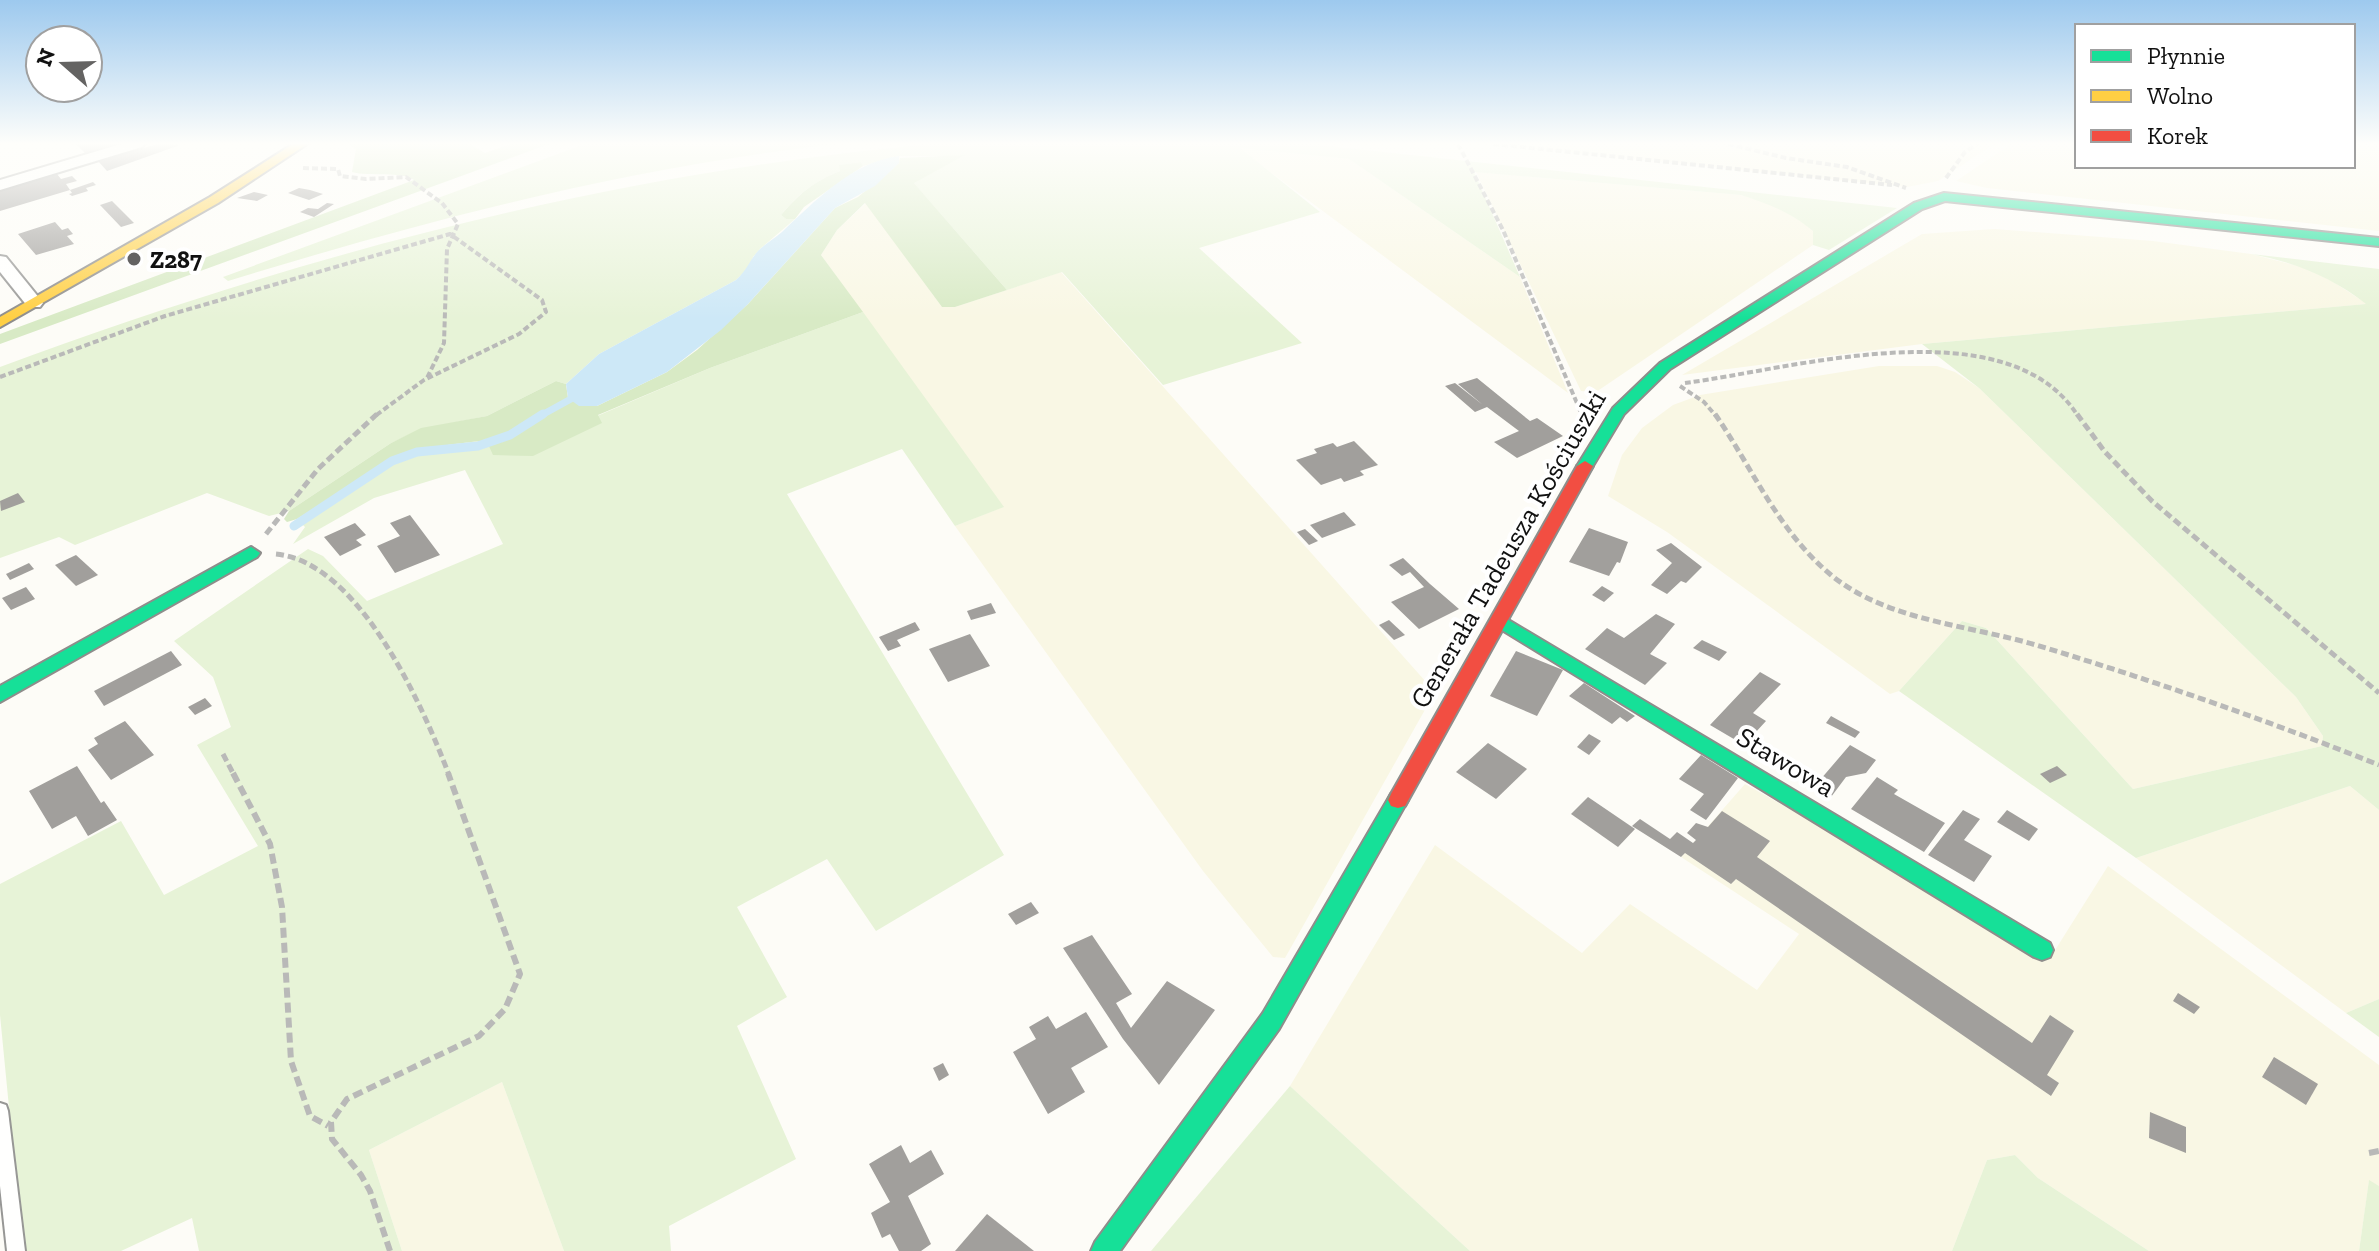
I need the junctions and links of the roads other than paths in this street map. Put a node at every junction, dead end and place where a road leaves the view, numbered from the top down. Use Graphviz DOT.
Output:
graph roads {
  1 [pos="206,202"];
  2 [pos="1928,202"];
  3 [pos="1996,202"];
  4 [pos="2379,242"];
  5 [pos="0,261"];
  6 [pos="34,303"];
  7 [pos="0,323"];
  8 [pos="251,553"];
  9 [pos="1500,621"];
  10 [pos="0,695"];
  11 [pos="2042,950"];
  12 [pos="0,1111"];
  13 [pos="16,1251"];
  14 [pos="1104,1251"];
  1 -- 6 [label="street"];
  2 -- 9 [label="street, Generała Tadeusza Kościuszki"];
  3 -- 4 [label="street, Generała Tadeusza Kościuszki"];
  5 -- 6 [label="street"];
  6 -- 7 [label="street"];
  8 -- 10 [label="street"];
  9 -- 11 [label="street, Stawowa"];
  9 -- 14 [label="street, Generała Tadeusza Kościuszki"];
  12 -- 13 [label="lane"];
}
